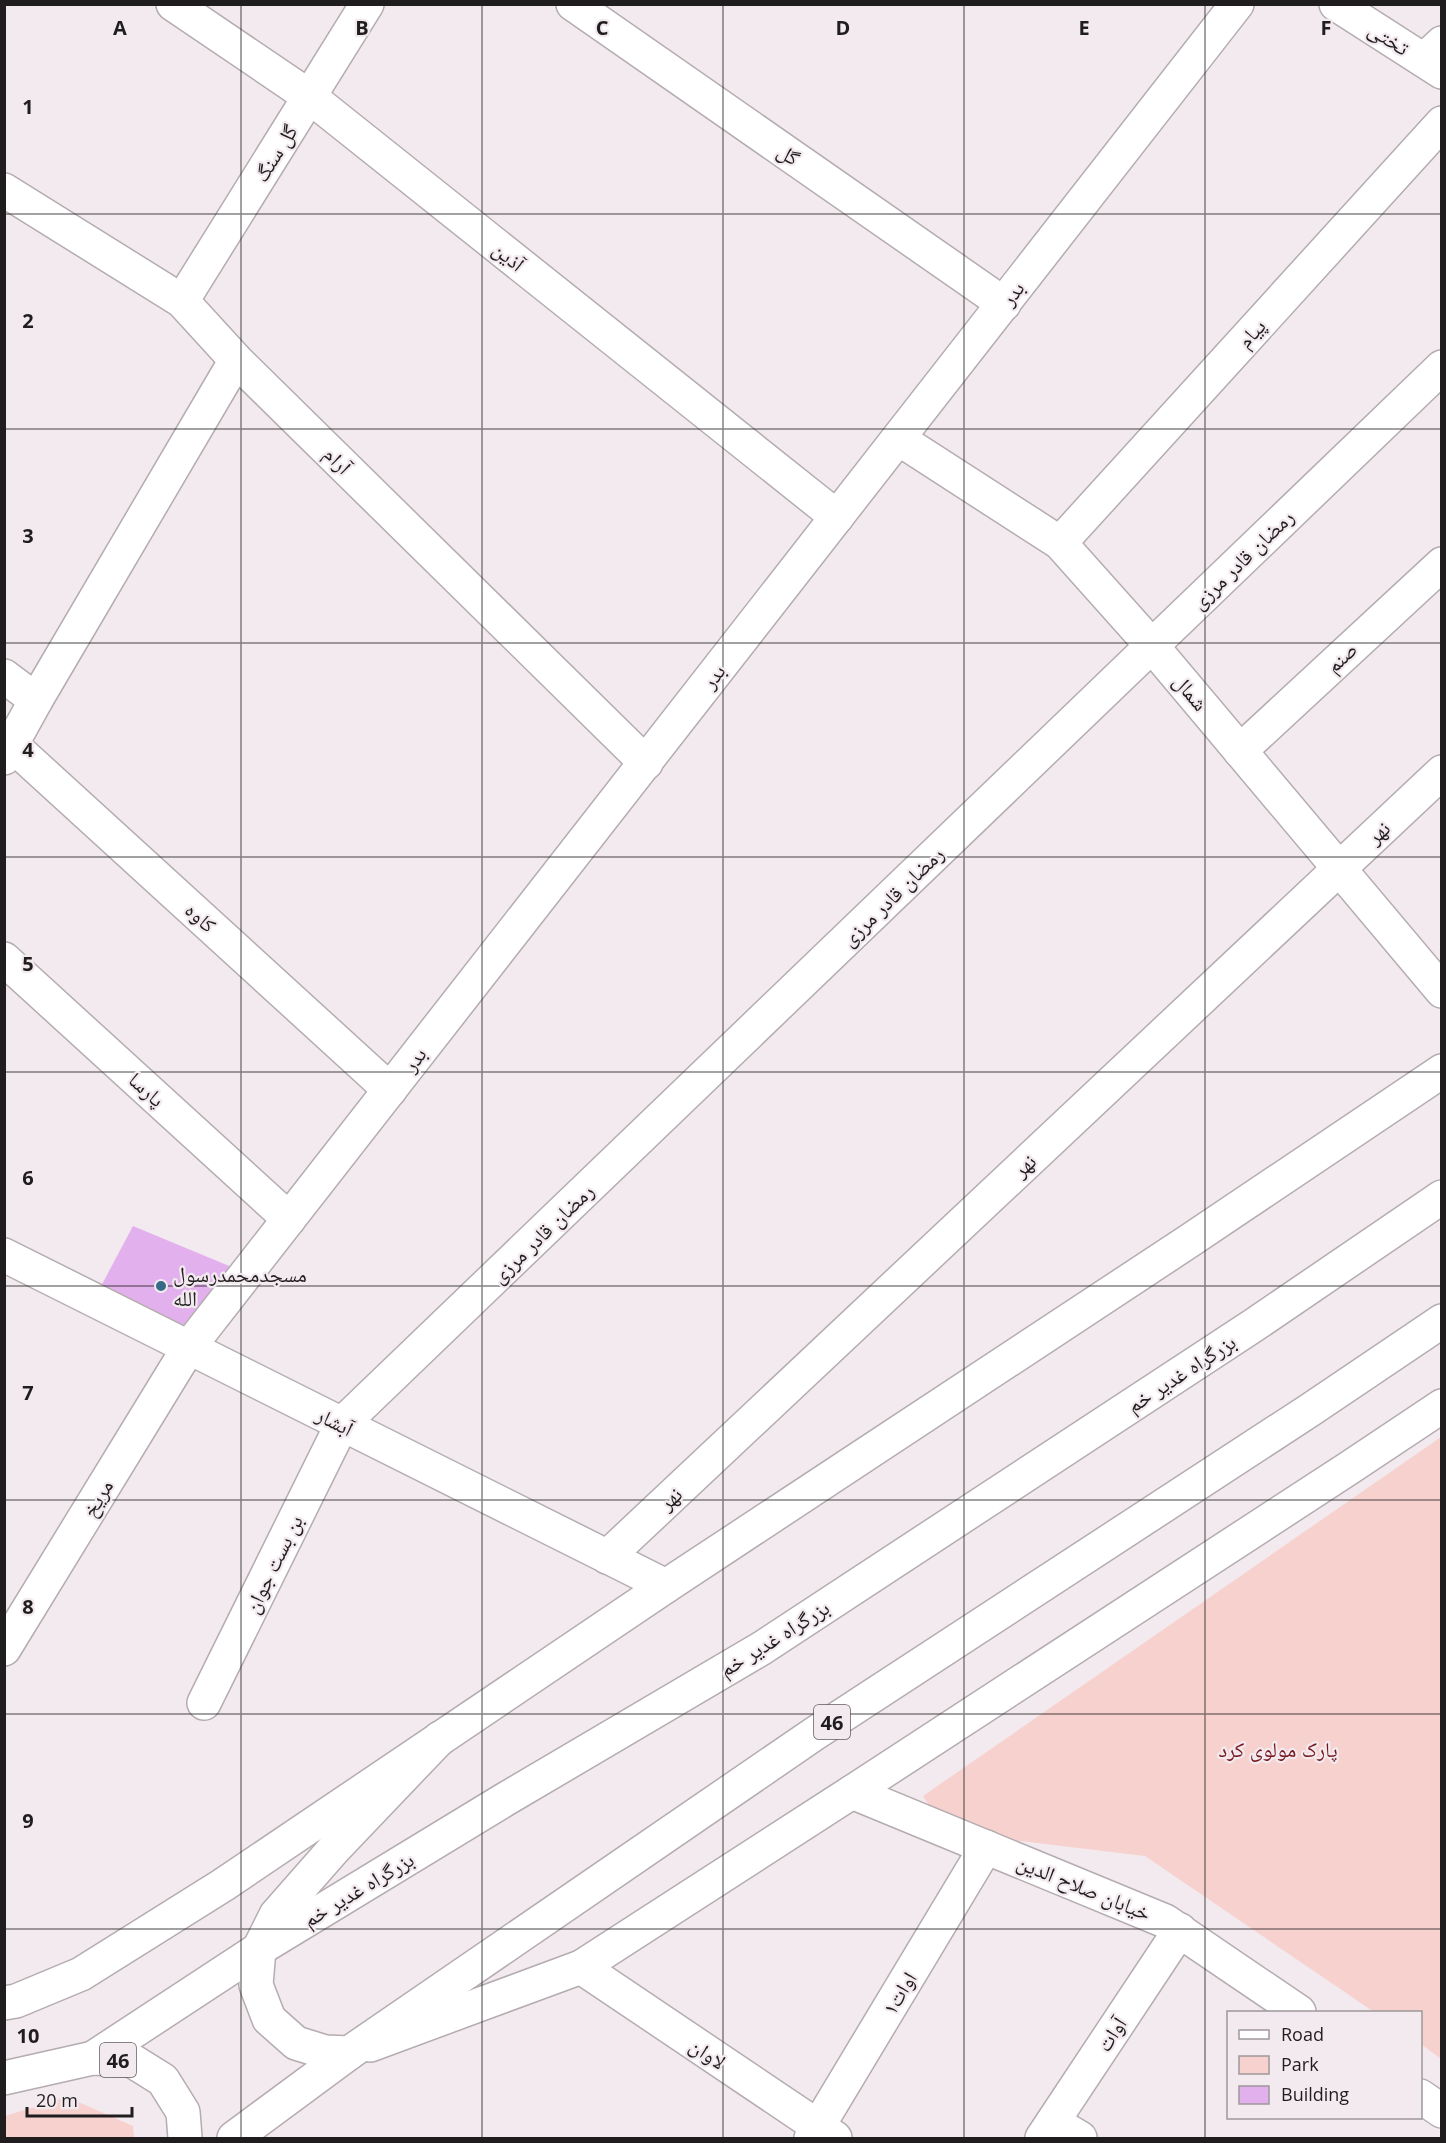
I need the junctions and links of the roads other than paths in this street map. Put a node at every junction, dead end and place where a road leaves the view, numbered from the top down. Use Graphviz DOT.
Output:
graph roads {
  1 [pos="173,4"];
  2 [pos="368,4"];
  3 [pos="573,4"];
  4 [pos="1238,4"];
  5 [pos="1336,4"];
  6 [pos="1436,58"];
  7 [pos="310,97"];
  8 [pos="1442,123"];
  9 [pos="4,190"];
  10 [pos="182,301"];
  11 [pos="1004,303"];
  12 [pos="236,360"];
  13 [pos="1442,367"];
  14 [pos="899,439"];
  15 [pos="837,517"];
  16 [pos="1060,543"];
  17 [pos="1442,564"];
  18 [pos="1152,646"];
  19 [pos="4,676"];
  20 [pos="36,700"];
  21 [pos="1240,751"];
  22 [pos="8,752"];
  23 [pos="646,763"];
  24 [pos="1442,772"];
  25 [pos="1339,869"];
  26 [pos="4,959"];
  27 [pos="1442,991"];
  28 [pos="1442,1071"];
  29 [pos="390,1090"];
  30 [pos="1442,1197"];
  31 [pos="289,1219"];
  32 [pos="7,1261"];
  33 [pos="1442,1321"];
  34 [pos="189,1347"];
  35 [pos="1442,1406"];
  36 [pos="342,1425"];
  37 [pos="607,1557"];
  38 [pos="666,1586"];
  39 [pos="4,1649"];
  40 [pos="204,1703"];
  41 [pos="440,1738"];
  42 [pos="852,1792"];
  43 [pos="986,1847"];
  44 [pos="1179,1930"];
  45 [pos="260,1949"];
  46 [pos="581,1967"];
  47 [pos="8,2001"];
  48 [pos="1296,2011"];
  49 [pos="349,2053"];
  50 [pos="93,2058"];
  51 [pos="4,2078"];
  52 [pos="1422,2097"];
  53 [pos="1442,2111"];
  54 [pos="1058,2133"];
  55 [pos="821,2135"];
  56 [pos="185,2139"];
  57 [pos="234,2139"];
  1 -- 7 [label="main road, آذین"];
  2 -- 7 [label="main road, گل سنگ"];
  3 -- 11 [label="main road, گل"];
  4 -- 11 [label="main road, بدر"];
  5 -- 6 [label="main road, تختی"];
  7 -- 10 [label="main road, گل سنگ"];
  7 -- 15 [label="main road, آذین"];
  8 -- 16 [label="main road, پیام"];
  9 -- 10 [label="main road, آرام"];
  10 -- 12 [label="main road, آرام"];
  11 -- 14 [label="main road, بدر"];
  12 -- 20 [label="main road"];
  12 -- 23 [label="main road, آرام"];
  13 -- 18 [label="main road, رمضان قادر مرزی"];
  14 -- 15 [label="main road, بدر"];
  14 -- 16 [label="main road, شمال"];
  15 -- 23 [label="main road, بدر"];
  16 -- 18 [label="main road, شمال"];
  17 -- 21 [label="main road, صنم"];
  18 -- 21 [label="main road, شمال"];
  18 -- 36 [label="main road, رمضان قادر مرزی"];
  19 -- 20 [label="main road"];
  20 -- 22 [label="main road"];
  21 -- 25 [label="main road, شمال"];
  22 -- 29 [label="main road, کاوه"];
  23 -- 29 [label="main road, بدر"];
  24 -- 25 [label="main road, نهر"];
  25 -- 27 [label="main road, شمال"];
  25 -- 37 [label="main road, نهر"];
  26 -- 31 [label="main road, پارسا"];
  28 -- 38 [label="main road"];
  29 -- 31 [label="main road, بدر"];
  30 -- 45 [label="main road, بزرگراه غدیر خم / 46"];
  31 -- 34 [label="main road, بدر"];
  32 -- 34 [label="main road, آبشار"];
  33 -- 49 [label="main road, 46"];
  34 -- 36 [label="main road, آبشار"];
  34 -- 39 [label="main road, مریخ"];
  35 -- 42 [label="main road"];
  36 -- 37 [label="main road, آبشار"];
  36 -- 40 [label="main road, بن بست جوان"];
  37 -- 38 [label="main road, آبشار"];
  38 -- 41 [label="main road"];
  41 -- 45 [label="main road"];
  41 -- 47 [label="main road"];
  42 -- 43 [label="main road, خیابان صلاح الدین"];
  42 -- 46 [label="main road"];
  43 -- 44 [label="main road, خیابان صلاح الدین"];
  43 -- 55 [label="main road, اوات۱"];
  44 -- 48 [label="main road, خیابان صلاح الدین"];
  44 -- 54 [label="main road, آوات"];
  45 -- 49 [label="main road"];
  45 -- 50 [label="main road, بزرگراه غدیر خم / 46"];
  46 -- 49 [label="main road"];
  46 -- 55 [label="main road, لاوان"];
  49 -- 57 [label="main road, 46"];
  50 -- 51 [label="main road, 46"];
  50 -- 56 [label="main road, 46"];
  52 -- 53 [label="main road"];
}
